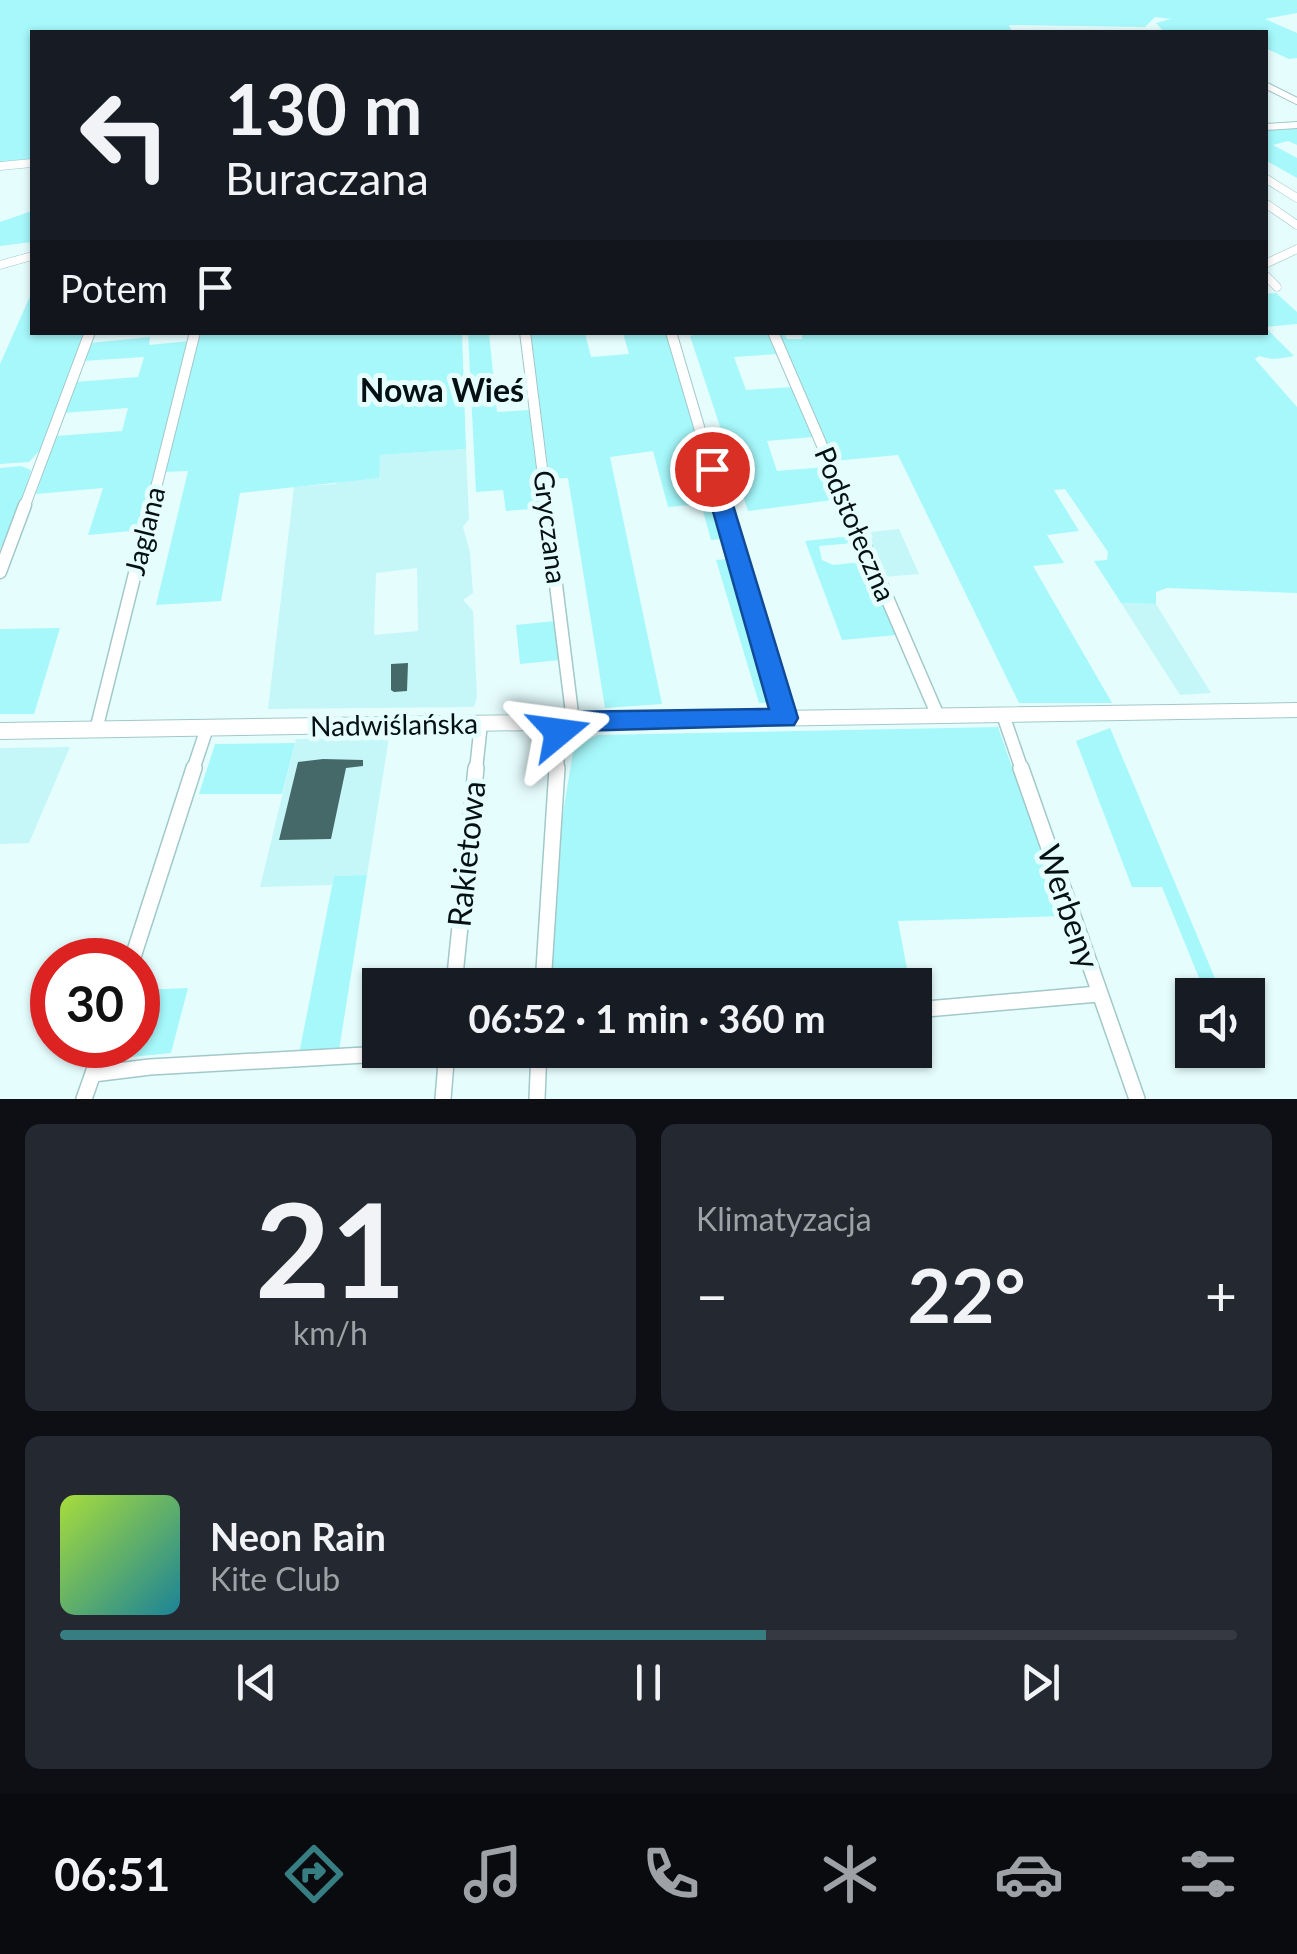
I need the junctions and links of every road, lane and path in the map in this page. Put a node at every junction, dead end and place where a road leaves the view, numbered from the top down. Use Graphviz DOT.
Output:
graph roads {
  1 [pos="1268,86"];
  2 [pos="1297,100"];
  3 [pos="1297,125"];
  4 [pos="1268,127"];
  5 [pos="30,163"];
  6 [pos="0,166"];
  7 [pos="1268,180"];
  8 [pos="1297,198"];
  9 [pos="1268,204"];
  10 [pos="1297,225"];
  11 [pos="1297,250"];
  12 [pos="30,257"];
  13 [pos="1268,263"];
  14 [pos="3,264"];
  15 [pos="0,275"];
  16 [pos="1268,279"];
  17 [pos="1278,287"];
  18 [pos="89,335"];
  19 [pos="194,335"];
  20 [pos="525,335"];
  21 [pos="671,335"];
  22 [pos="774,335"];
  23 [pos="0,572"];
  24 [pos="1297,710"];
  25 [pos="1003,715"];
  26 [pos="938,716"];
  27 [pos="785,718"];
  28 [pos="566,722"];
  29 [pos="480,723"];
  30 [pos="207,728"];
  31 [pos="96,730"];
  32 [pos="0,731"];
  33 [pos="139,938"];
  34 [pos="456,968"];
  35 [pos="544,968"];
  36 [pos="1098,994"];
  37 [pos="932,1009"];
  38 [pos="362,1055"];
  39 [pos="96,1068"];
  40 [pos="446,1068"];
  41 [pos="538,1068"];
  42 [pos="94,1074"];
  43 [pos="84,1099"];
  44 [pos="442,1099"];
  45 [pos="537,1099"];
  46 [pos="1136,1099"];
  1 -- 2 [label="street"];
  3 -- 4 [label="street"];
  5 -- 6 [label="street"];
  7 -- 8 [label="street"];
  9 -- 10 [label="street"];
  11 -- 13 [label="street"];
  12 -- 14 [label="street"];
  14 -- 15 [label="street"];
  16 -- 17 [label="street"];
  18 -- 23 [label="street"];
  19 -- 31 [label="street, Jaglana"];
  20 -- 28 [label="street, Gryczana"];
  21 -- 27 [label="street"];
  22 -- 26 [label="street, Podstołeczna"];
  24 -- 25 [label="main road, Nadwiślańska"];
  25 -- 26 [label="main road, Nadwiślańska"];
  25 -- 36 [label="street, Werbeny"];
  26 -- 27 [label="main road, Nadwiślańska"];
  27 -- 28 [label="main road, Nadwiślańska"];
  28 -- 29 [label="main road, Nadwiślańska"];
  28 -- 35 [label="street, Gryczana"];
  29 -- 30 [label="main road, Nadwiślańska"];
  29 -- 34 [label="street, Rakietowa"];
  30 -- 31 [label="main road, Nadwiślańska"];
  30 -- 33 [label="street"];
  31 -- 32 [label="main road, Nadwiślańska"];
  36 -- 37 [label="street"];
  36 -- 46 [label="street, Werbeny"];
  38 -- 42 [label="street"];
  39 -- 42 [label="street"];
  40 -- 44 [label="street"];
  41 -- 45 [label="street"];
  42 -- 43 [label="street"];
}
